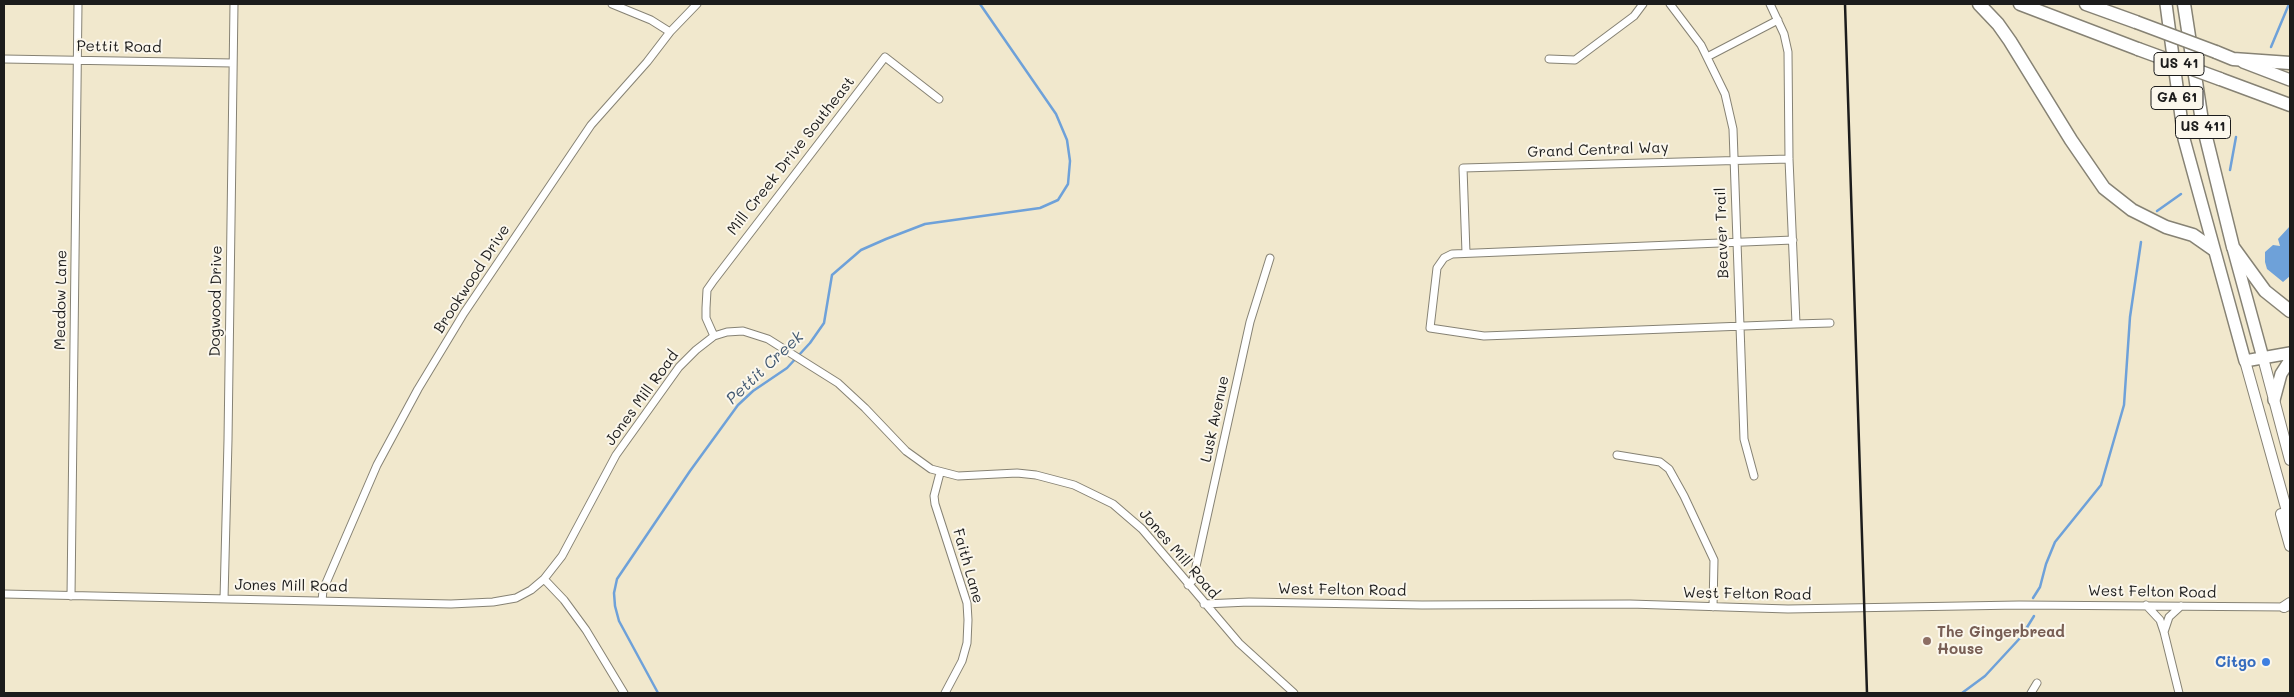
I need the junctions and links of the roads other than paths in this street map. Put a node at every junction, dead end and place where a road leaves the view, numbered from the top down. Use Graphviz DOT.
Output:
graph roads {
  1 [pos="78,4"];
  2 [pos="234,4"];
  3 [pos="612,4"];
  4 [pos="697,4"];
  5 [pos="1643,4"];
  6 [pos="1670,4"];
  7 [pos="1770,4"];
  8 [pos="1979,4"];
  9 [pos="2020,4"];
  10 [pos="2086,4"];
  11 [pos="2166,4"];
  12 [pos="2184,4"];
  13 [pos="1778,20"];
  14 [pos="670,32"];
  15 [pos="1707,57"];
  16 [pos="4,59"];
  17 [pos="1550,59"];
  18 [pos="2233,59"];
  19 [pos="77,60"];
  20 [pos="233,63"];
  21 [pos="2290,63"];
  22 [pos="2290,80"];
  23 [pos="939,99"];
  24 [pos="2290,104"];
  25 [pos="1790,159"];
  26 [pos="1734,160"];
  27 [pos="1792,240"];
  28 [pos="1736,242"];
  29 [pos="2233,247"];
  30 [pos="2213,248"];
  31 [pos="1466,253"];
  32 [pos="1270,258"];
  33 [pos="2290,311"];
  34 [pos="1830,323"];
  35 [pos="1796,324"];
  36 [pos="1739,327"];
  37 [pos="714,336"];
  38 [pos="2290,353"];
  39 [pos="2263,358"];
  40 [pos="2290,360"];
  41 [pos="2245,361"];
  42 [pos="2274,400"];
  43 [pos="1617,454"];
  44 [pos="2290,460"];
  45 [pos="940,473"];
  46 [pos="1754,476"];
  47 [pos="2276,476"];
  48 [pos="2290,522"];
  49 [pos="2290,546"];
  50 [pos="544,578"];
  51 [pos="1188,586"];
  52 [pos="4,594"];
  53 [pos="71,596"];
  54 [pos="224,599"];
  55 [pos="322,601"];
  56 [pos="1204,604"];
  57 [pos="2146,605"];
  58 [pos="2181,606"];
  59 [pos="2288,606"];
  60 [pos="1713,608"];
  61 [pos="2164,632"];
  62 [pos="2037,683"];
  63 [pos="624,693"];
  64 [pos="945,693"];
  65 [pos="1294,693"];
  66 [pos="2032,693"];
  67 [pos="2179,693"];
  1 -- 19 [label="street, Meadow Lane"];
  2 -- 20 [label="street, Dogwood Drive"];
  3 -- 14 [label="street"];
  4 -- 14 [label="street, Brookwood Drive"];
  5 -- 17 [label="street"];
  6 -- 15 [label="street, Beaver Trail"];
  7 -- 13 [label="street"];
  8 -- 30 [label="highway"];
  9 -- 24 [label="highway, US 41, bridge"];
  10 -- 18 [label="highway, US 41, bridge"];
  11 -- 30 [label="main road, GA 61"];
  12 -- 29 [label="highway, US 411"];
  13 -- 15 [label="street"];
  13 -- 25 [label="street"];
  14 -- 55 [label="street, Brookwood Drive"];
  15 -- 26 [label="street, Beaver Trail"];
  16 -- 19 [label="street, Pettit Road"];
  18 -- 21 [label="highway"];
  18 -- 22 [label="main road, US 41"];
  19 -- 20 [label="street, Pettit Road"];
  19 -- 53 [label="street, Meadow Lane"];
  20 -- 54 [label="street, Dogwood Drive"];
  23 -- 37 [label="street, Mill Creek Drive Southeast"];
  25 -- 26 [label="street, Grand Central Way"];
  25 -- 27 [label="street"];
  26 -- 28 [label="street, Beaver Trail"];
  26 -- 31 [label="street, Grand Central Way"];
  27 -- 28 [label="street"];
  27 -- 35 [label="street"];
  28 -- 31 [label="street"];
  28 -- 36 [label="street, Beaver Trail"];
  29 -- 33 [label="highway, US 411"];
  29 -- 39 [label="main road"];
  30 -- 41 [label="main road, GA 61"];
  31 -- 36 [label="street"];
  32 -- 51 [label="street, Lusk Avenue"];
  34 -- 35 [label="street"];
  35 -- 36 [label="street"];
  36 -- 46 [label="street, Beaver Trail"];
  37 -- 45 [label="street, Jones Mill Road"];
  37 -- 50 [label="street, Jones Mill Road"];
  38 -- 39 [label="main road"];
  39 -- 41 [label="main road"];
  39 -- 42 [label="main road"];
  40 -- 42 [label="main road"];
  41 -- 47 [label="main road, GA 61"];
  42 -- 44 [label="main road"];
  43 -- 60 [label="street"];
  45 -- 51 [label="street, Jones Mill Road"];
  45 -- 64 [label="street, Faith Lane"];
  47 -- 48 [label="main road, GA 61"];
  47 -- 49 [label="main road"];
  50 -- 55 [label="street, Jones Mill Road"];
  50 -- 63 [label="street"];
  51 -- 56 [label="street, Jones Mill Road"];
  52 -- 53 [label="street, Jones Mill Road"];
  53 -- 54 [label="street, Jones Mill Road"];
  54 -- 55 [label="street, Jones Mill Road"];
  56 -- 60 [label="street, West Felton Road"];
  56 -- 65 [label="street, Jones Mill Road"];
  57 -- 58 [label="street, West Felton Road"];
  57 -- 60 [label="street, West Felton Road"];
  57 -- 61 [label="street"];
  58 -- 59 [label="street, West Felton Road"];
  58 -- 61 [label="street"];
  61 -- 67 [label="street"];
  62 -- 66 [label="street"];
}
